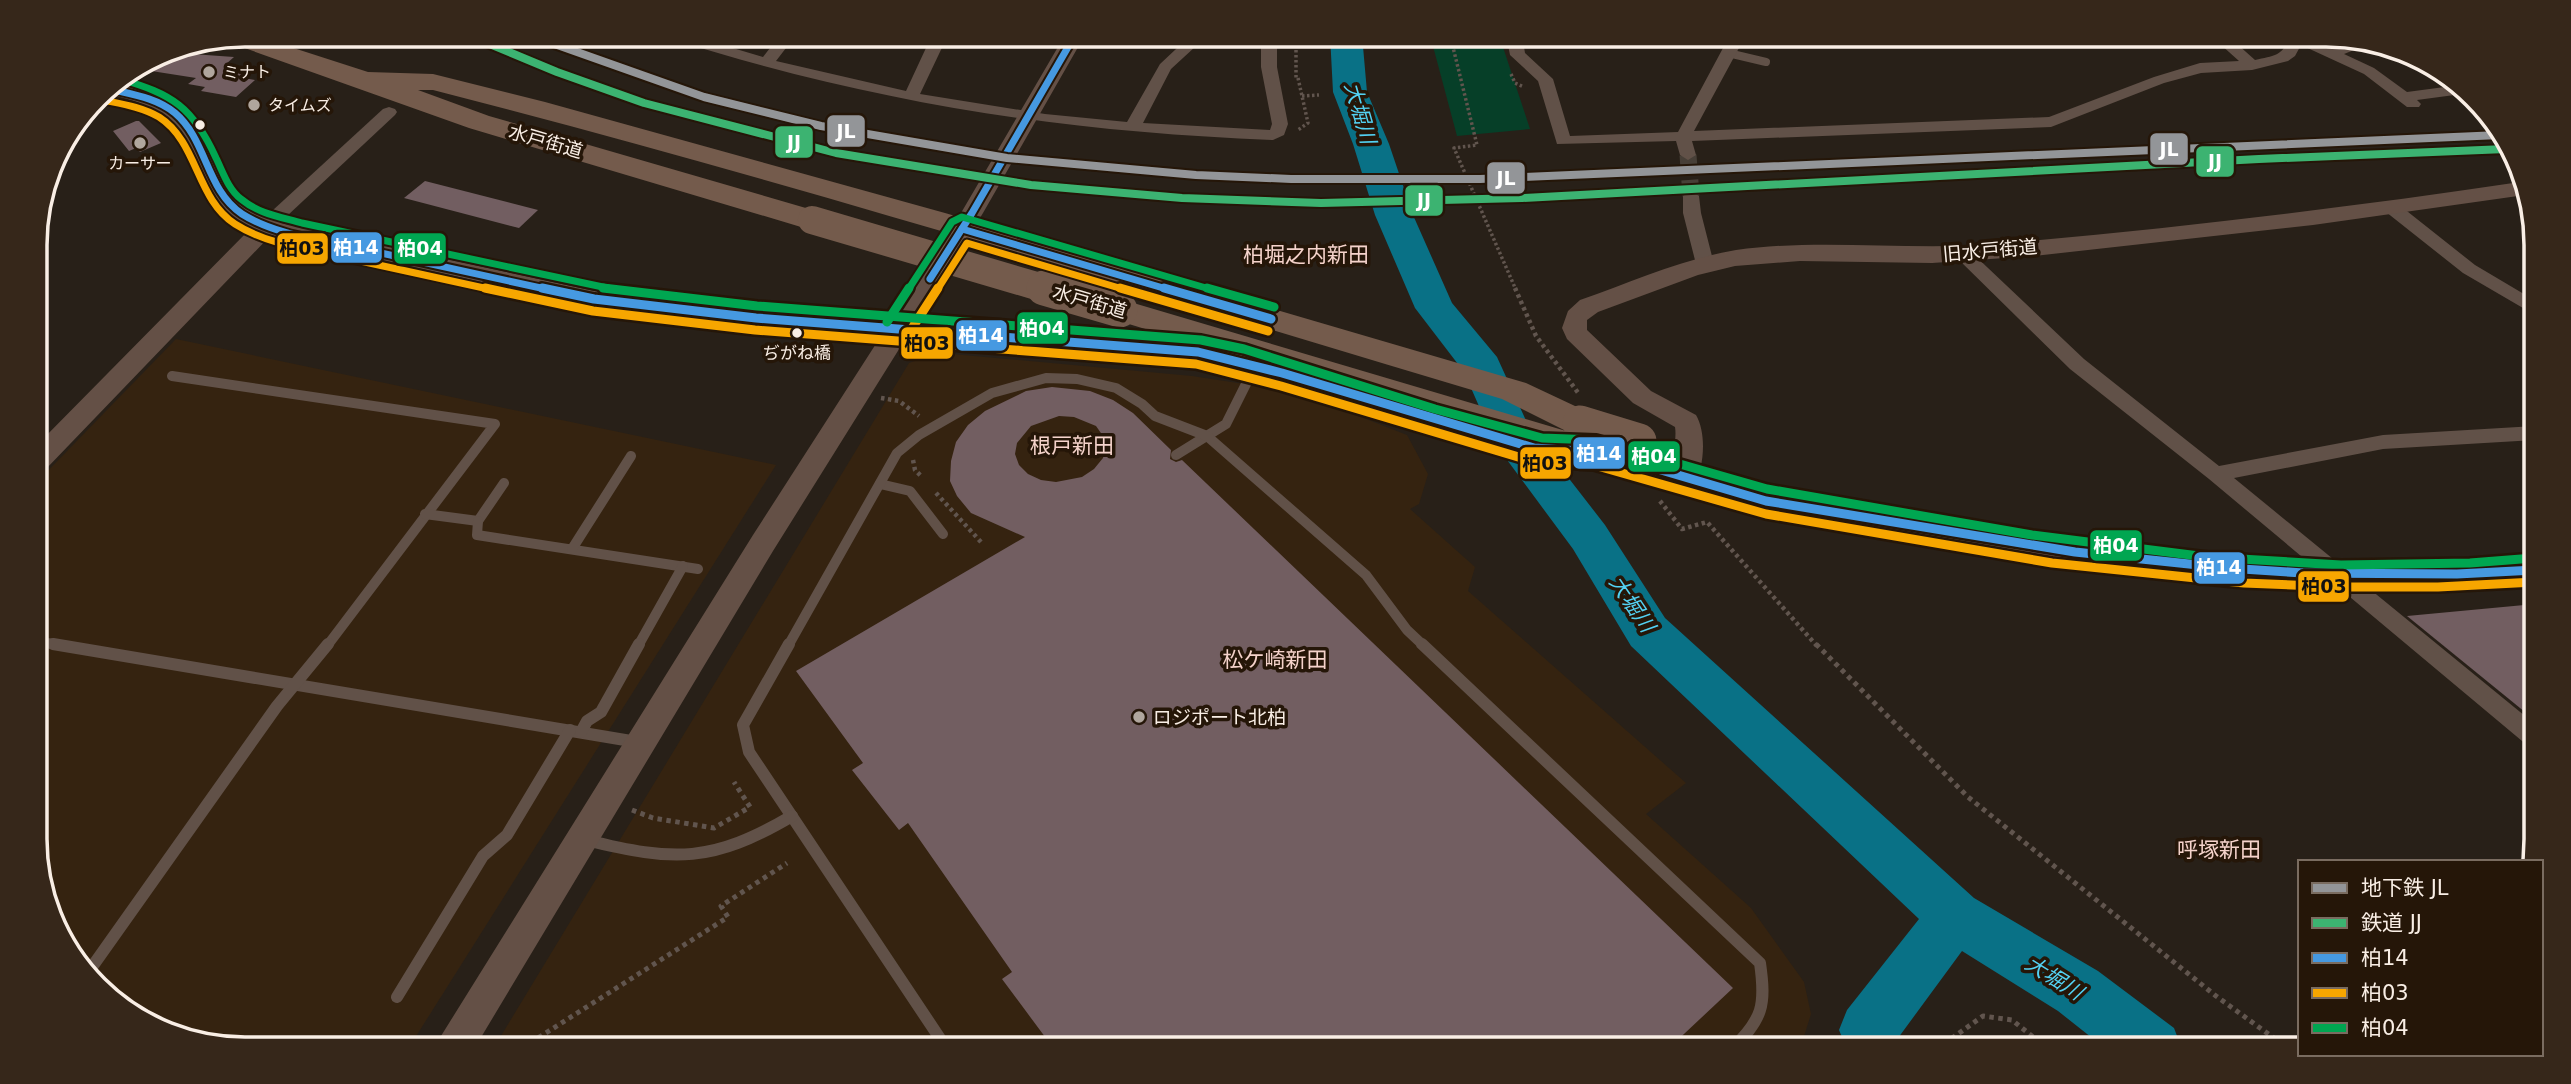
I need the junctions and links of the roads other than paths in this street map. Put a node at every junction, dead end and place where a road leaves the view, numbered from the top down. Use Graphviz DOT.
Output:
graph roads {
  1 [pos="1516,47"];
  2 [pos="1731,47"];
  3 [pos="2232,47"];
  4 [pos="2292,47"];
  5 [pos="2320,47"];
  6 [pos="268,48"];
  7 [pos="715,48"];
  8 [pos="778,48"];
  9 [pos="934,48"];
  10 [pos="1068,48"];
  11 [pos="1186,48"];
  12 [pos="1269,48"];
  13 [pos="2343,48"];
  14 [pos="1728,53"];
  15 [pos="2333,53"];
  16 [pos="1766,62"];
  17 [pos="766,63"];
  18 [pos="2252,65"];
  19 [pos="366,79"];
  20 [pos="2450,91"];
  21 [pos="120,92"];
  22 [pos="911,97"];
  23 [pos="389,112"];
  24 [pos="1030,115"];
  25 [pos="1133,127"];
  26 [pos="1683,137"];
  27 [pos="1688,155"];
  28 [pos="2516,190"];
  29 [pos="1691,196"];
  30 [pos="2392,208"];
  31 [pos="266,226"];
  32 [pos="962,229"];
  33 [pos="1963,254"];
  34 [pos="1705,264"];
  35 [pos="2524,302"];
  36 [pos="897,329"];
  37 [pos="1255,366"];
  38 [pos="172,376"];
  39 [pos="1415,388"];
  40 [pos="1642,397"];
  41 [pos="2524,434"];
  42 [pos="1207,436"];
  43 [pos="1587,438"];
  44 [pos="48,451"];
  45 [pos="1176,455"];
  46 [pos="631,456"];
  47 [pos="1663,458"];
  48 [pos="2216,474"];
  49 [pos="504,483"];
  50 [pos="880,484"];
  51 [pos="425,514"];
  52 [pos="478,521"];
  53 [pos="943,534"];
  54 [pos="572,549"];
  55 [pos="683,566"];
  56 [pos="698,569"];
  57 [pos="2524,571"];
  58 [pos="2341,577"];
  59 [pos="47,643"];
  60 [pos="294,685"];
  61 [pos="2524,729"];
  62 [pos="575,731"];
  63 [pos="640,742"];
  64 [pos="792,816"];
  65 [pos="581,838"];
  66 [pos="93,965"];
  67 [pos="397,998"];
  68 [pos="1746,1036"];
  69 [pos="461,1037"];
  70 [pos="939,1037"];
  1 -- 26 [label="street"];
  2 -- 14 [label="street"];
  3 -- 18 [label="street"];
  4 -- 18 [label="street"];
  5 -- 15 [label="street"];
  6 -- 19 [label="highway, 水戸街道"];
  7 -- 17 [label="street"];
  8 -- 17 [label="street"];
  9 -- 22 [label="street"];
  10 -- 24 [label="street"];
  11 -- 25 [label="street"];
  12 -- 25 [label="street"];
  13 -- 15 [label="street"];
  14 -- 16 [label="lane"];
  14 -- 26 [label="street"];
  15 -- 20 [label="street"];
  17 -- 22 [label="street"];
  18 -- 26 [label="street"];
  19 -- 32 [label="highway"];
  19 -- 39 [label="highway, 水戸街道, bridge"];
  21 -- 31 [label="street"];
  22 -- 24 [label="street"];
  23 -- 31 [label="street"];
  24 -- 25 [label="street"];
  24 -- 32 [label="street"];
  26 -- 27 [label="street"];
  28 -- 30 [label="street, 旧水戸街道"];
  29 -- 34 [label="street"];
  30 -- 33 [label="street, 旧水戸街道"];
  30 -- 35 [label="street"];
  31 -- 36 [label="street"];
  31 -- 44 [label="street"];
  32 -- 36 [label="street"];
  32 -- 39 [label="highway"];
  33 -- 34 [label="street, 旧水戸街道"];
  33 -- 48 [label="street"];
  34 -- 40 [label="street, 旧水戸街道"];
  36 -- 37 [label="street"];
  36 -- 63 [label="street"];
  37 -- 39 [label="street"];
  37 -- 42 [label="lane"];
  38 -- 51 [label="lane"];
  39 -- 43 [label="highway, 水戸街道"];
  39 -- 43 [label="highway"];
  40 -- 47 [label="street"];
  40 -- 47 [label="street, 旧水戸街道"];
  41 -- 48 [label="street"];
  42 -- 45 [label="lane"];
  42 -- 50 [label="lane"];
  42 -- 68 [label="lane"];
  43 -- 47 [label="highway, 水戸街道, bridge"];
  46 -- 54 [label="lane"];
  47 -- 58 [label="highway, 水戸街道"];
  48 -- 58 [label="street"];
  49 -- 52 [label="lane"];
  50 -- 53 [label="lane"];
  50 -- 64 [label="lane"];
  51 -- 52 [label="lane"];
  51 -- 60 [label="lane"];
  52 -- 54 [label="lane"];
  54 -- 55 [label="lane"];
  55 -- 56 [label="lane"];
  55 -- 62 [label="lane"];
  57 -- 58 [label="highway, 水戸街道"];
  58 -- 61 [label="street"];
  59 -- 60 [label="lane"];
  60 -- 62 [label="lane"];
  60 -- 66 [label="lane"];
  62 -- 63 [label="lane"];
  62 -- 67 [label="lane"];
  63 -- 65 [label="street"];
  64 -- 65 [label="lane"];
  64 -- 70 [label="lane"];
  65 -- 69 [label="street"];
}
